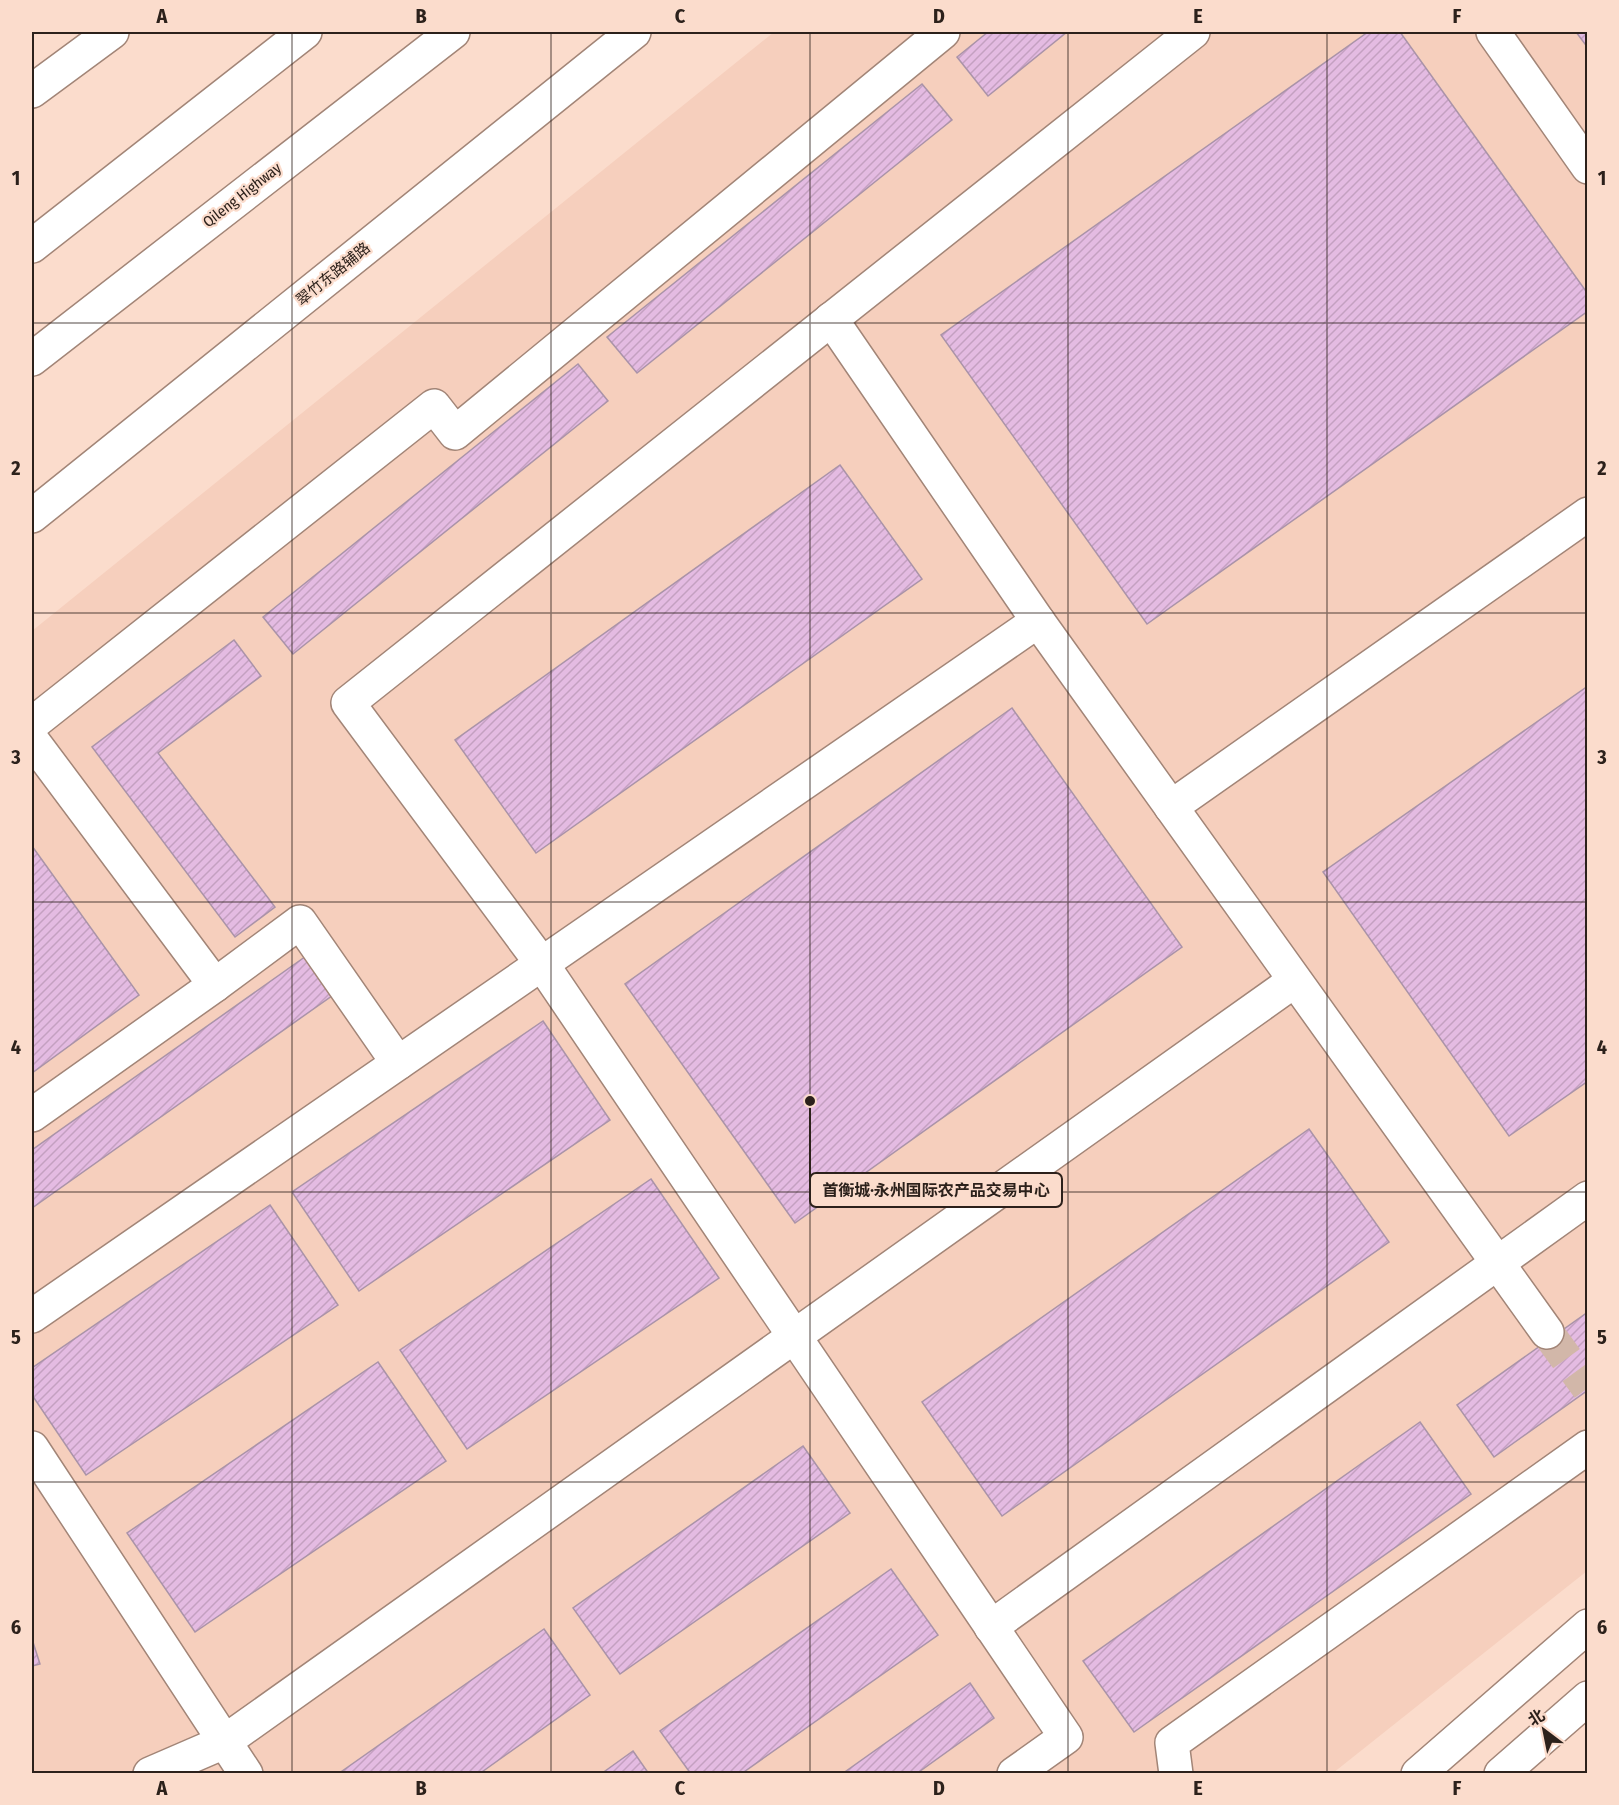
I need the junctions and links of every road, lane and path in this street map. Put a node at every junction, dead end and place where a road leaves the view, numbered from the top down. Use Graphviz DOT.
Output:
graph roads {
  1 [pos="112,32"];
  2 [pos="305,32"];
  3 [pos="453,32"];
  4 [pos="634,32"];
  5 [pos="943,32"];
  6 [pos="1193,32"];
  7 [pos="1493,32"];
  8 [pos="32,91"];
  9 [pos="1587,167"];
  10 [pos="32,246"];
  11 [pos="831,319"];
  12 [pos="32,359"];
  13 [pos="1587,514"];
  14 [pos="32,516"];
  15 [pos="1038,621"];
  16 [pos="32,724"];
  17 [pos="32,740"];
  18 [pos="1170,807"];
  19 [pos="542,964"];
  20 [pos="1294,981"];
  21 [pos="215,985"];
  22 [pos="398,1063"];
  23 [pos="32,1115"];
  24 [pos="1587,1198"];
  25 [pos="1496,1263"];
  26 [pos="32,1317"];
  27 [pos="1547,1332"];
  28 [pos="794,1336"];
  29 [pos="1587,1447"];
  30 [pos="32,1448"];
  31 [pos="1587,1626"];
  32 [pos="991,1627"];
  33 [pos="1587,1698"];
  34 [pos="224,1742"];
  35 [pos="150,1773"];
  36 [pos="246,1773"];
  37 [pos="1014,1773"];
  38 [pos="1176,1773"];
  39 [pos="1418,1773"];
  40 [pos="1501,1773"];
  1 -- 8 [label="main road"];
  2 -- 10 [label="main road"];
  3 -- 12 [label="main road, Qileng Highway"];
  4 -- 14 [label="main road, 翠竹东路辅路"];
  5 -- 16 [label="main road"];
  6 -- 11 [label="main road"];
  7 -- 9 [label="main road"];
  11 -- 15 [label="main road"];
  11 -- 19 [label="main road"];
  13 -- 18 [label="main road"];
  15 -- 18 [label="main road"];
  15 -- 19 [label="main road"];
  17 -- 21 [label="main road"];
  18 -- 20 [label="main road"];
  19 -- 22 [label="main road"];
  19 -- 28 [label="main road"];
  20 -- 25 [label="main road"];
  20 -- 28 [label="main road"];
  21 -- 22 [label="main road"];
  21 -- 23 [label="main road"];
  22 -- 26 [label="main road"];
  24 -- 25 [label="main road"];
  25 -- 27 [label="main road"];
  25 -- 32 [label="main road"];
  28 -- 32 [label="main road"];
  28 -- 34 [label="main road"];
  29 -- 38 [label="main road"];
  30 -- 34 [label="main road"];
  31 -- 39 [label="main road"];
  32 -- 37 [label="main road"];
  33 -- 40 [label="main road"];
  34 -- 35 [label="main road"];
  34 -- 36 [label="main road"];
}
